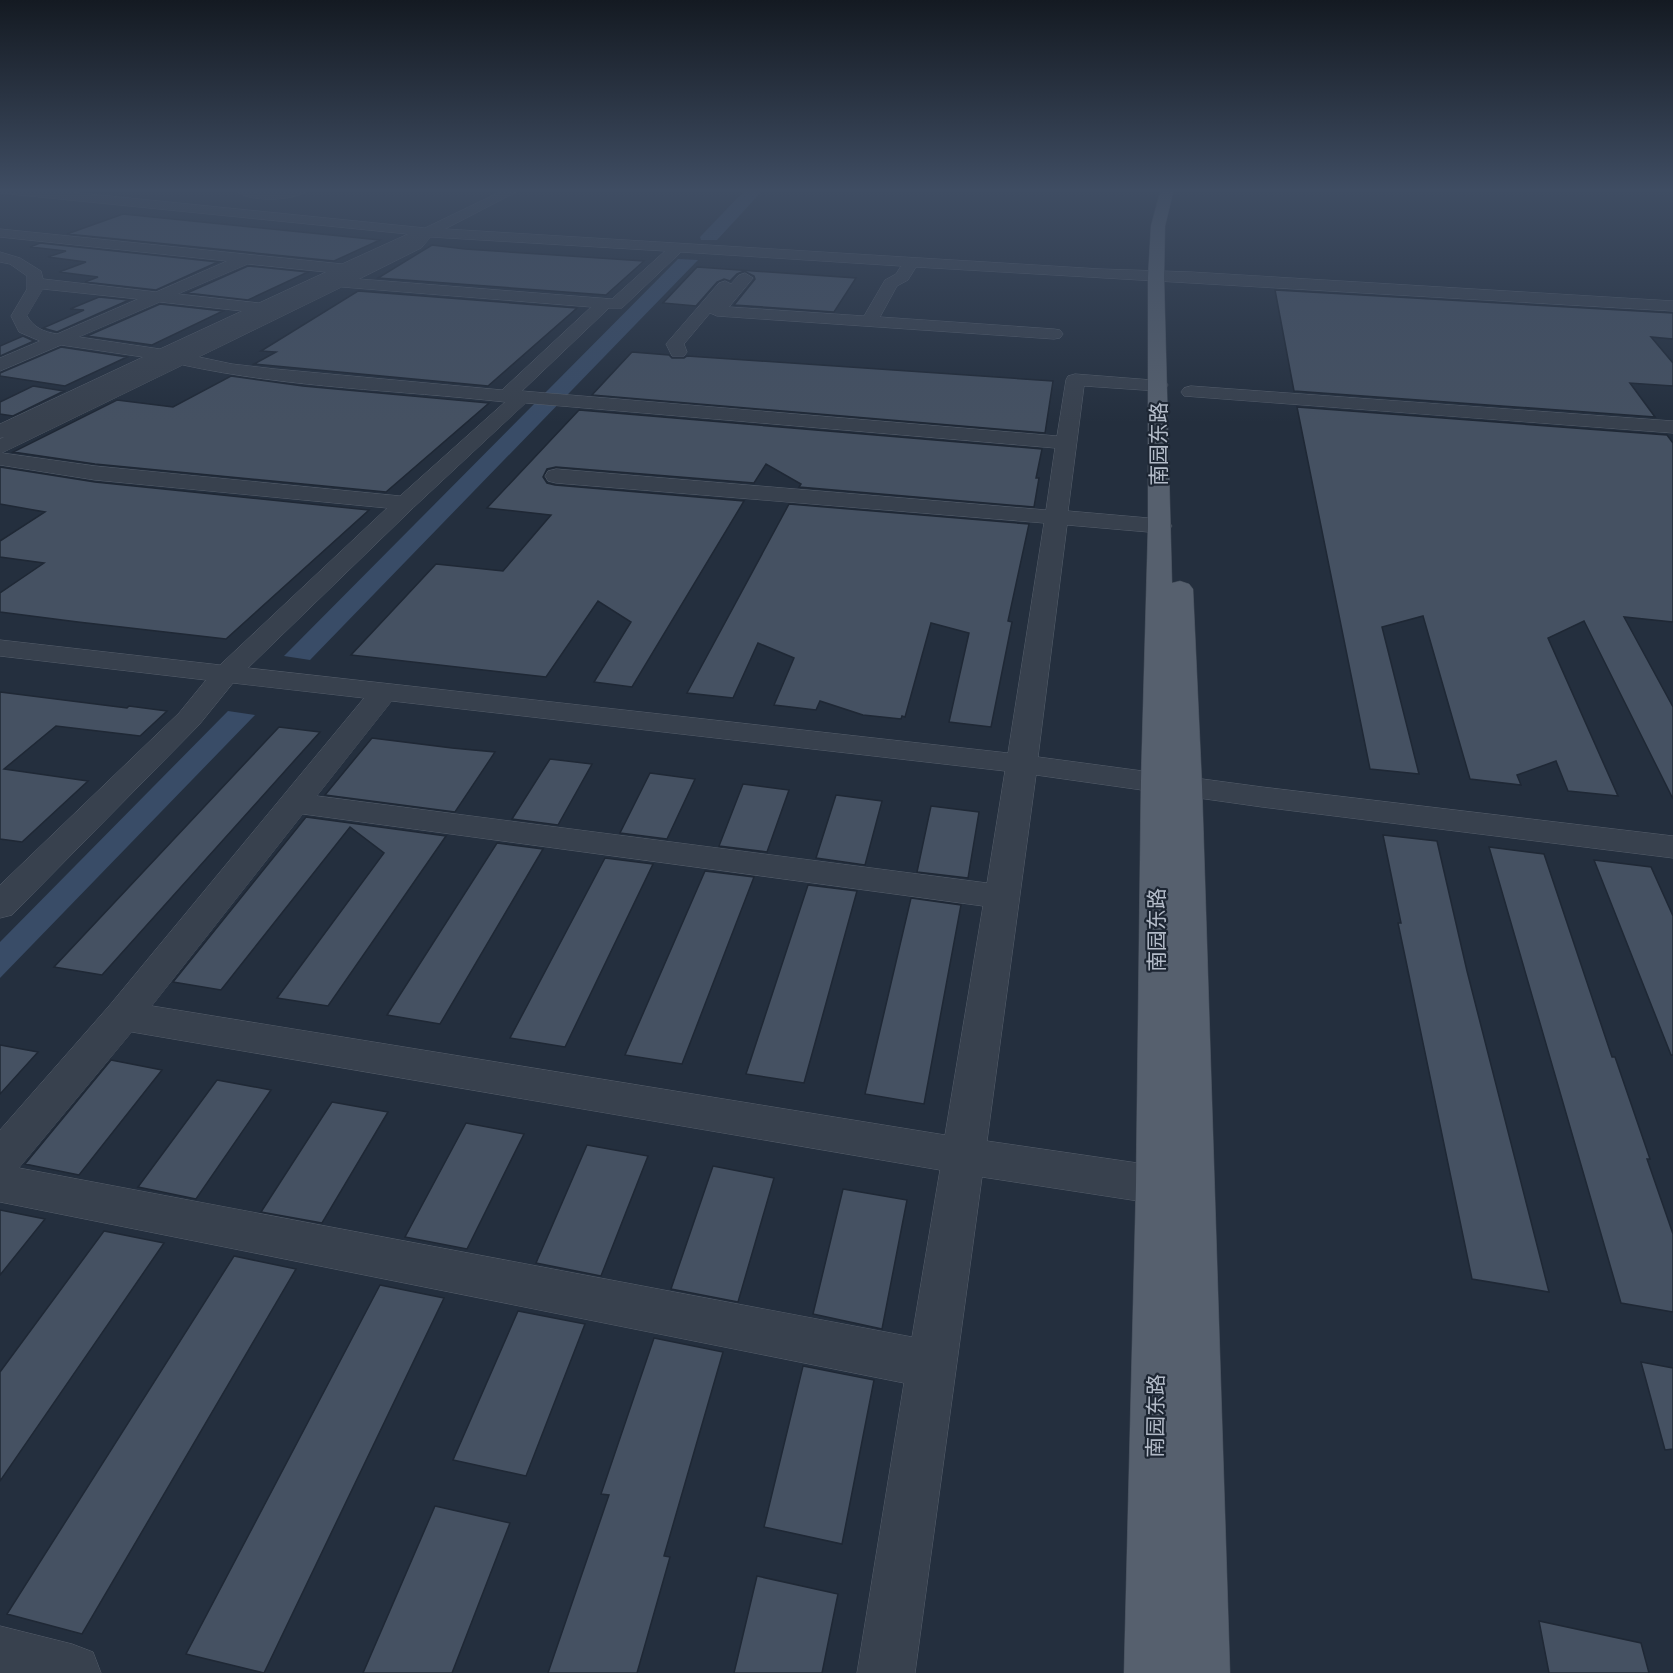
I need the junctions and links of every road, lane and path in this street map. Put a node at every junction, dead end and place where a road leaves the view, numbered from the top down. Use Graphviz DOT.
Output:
graph roads {
  1 [pos="24,267"];
  2 [pos="227,267"];
  3 [pos="291,267"];
  4 [pos="363,267"];
  5 [pos="656,267"];
  6 [pos="741,267"];
  7 [pos="908,267"];
  8 [pos="997,267"];
  9 [pos="1163,267"];
  10 [pos="1166,267"];
  11 [pos="341,276"];
  12 [pos="1164,277"];
  13 [pos="745,278"];
  14 [pos="35,283"];
  15 [pos="160,296"];
  16 [pos="604,303"];
  17 [pos="1673,306"];
  18 [pos="260,308"];
  19 [pos="869,321"];
  20 [pos="1054,334"];
  21 [pos="59,340"];
  22 [pos="678,352"];
  23 [pos="171,357"];
  24 [pos="0,365"];
  25 [pos="1174,388"];
  26 [pos="520,398"];
  27 [pos="1673,427"];
  28 [pos="0,432"];
  29 [pos="1067,443"];
  30 [pos="0,447"];
  31 [pos="0,459"];
  32 [pos="556,476"];
  33 [pos="405,502"];
  34 [pos="1056,518"];
  35 [pos="1160,526"];
  36 [pos="0,648"];
  37 [pos="225,675"];
  38 [pos="383,693"];
  39 [pos="1022,764"];
  40 [pos="1172,784"];
  41 [pos="295,803"];
  42 [pos="1673,847"];
  43 [pos="1003,897"];
  44 [pos="0,906"];
  45 [pos="123,1016"];
  46 [pos="964,1156"];
  47 [pos="0,1160"];
  48 [pos="0,1183"];
  49 [pos="1158,1185"];
  50 [pos="933,1365"];
  51 [pos="0,1655"];
  52 [pos="72,1673"];
  53 [pos="886,1673"];
  54 [pos="1153,1673"];
  55 [pos="1201,1673"];
  1 -- 14 [label="street"];
  2 -- 15 [label="street"];
  3 -- 11 [label="street"];
  4 -- 11 [label="street"];
  5 -- 16 [label="street"];
  6 -- 22 [label="street"];
  7 -- 19 [label="street"];
  8 -- 12 [label="street"];
  9 -- 12 [label="main road, 南园东路"];
  10 -- 12 [label="main road, 南园东路"];
  11 -- 16 [label="street"];
  11 -- 18 [label="street"];
  11 -- 23 [label="street"];
  12 -- 17 [label="street"];
  12 -- 25 [label="main road, 南园东路"];
  12 -- 40 [label="main road, 南园东路"];
  13 -- 19 [label="street"];
  14 -- 15 [label="street"];
  14 -- 21 [label="street"];
  15 -- 18 [label="street"];
  15 -- 21 [label="street"];
  16 -- 26 [label="street"];
  18 -- 23 [label="street"];
  19 -- 20 [label="street"];
  21 -- 23 [label="street"];
  21 -- 24 [label="street"];
  23 -- 26 [label="street"];
  23 -- 28 [label="street"];
  23 -- 30 [label="street"];
  25 -- 27 [label="street"];
  25 -- 29 [label="street"];
  25 -- 35 [label="main road, 南园东路"];
  26 -- 29 [label="street"];
  26 -- 33 [label="street"];
  29 -- 34 [label="street"];
  31 -- 33 [label="street"];
  32 -- 34 [label="street"];
  33 -- 37 [label="street"];
  34 -- 35 [label="street"];
  34 -- 39 [label="street"];
  35 -- 40 [label="main road, 南园东路"];
  36 -- 37 [label="street"];
  37 -- 38 [label="street"];
  37 -- 44 [label="street"];
  38 -- 39 [label="street"];
  38 -- 41 [label="street"];
  39 -- 40 [label="street"];
  39 -- 43 [label="street"];
  40 -- 42 [label="street"];
  40 -- 49 [label="main road, 南园东路"];
  40 -- 55 [label="main road, 南园东路"];
  41 -- 43 [label="street"];
  41 -- 45 [label="street"];
  43 -- 46 [label="street"];
  45 -- 46 [label="street"];
  45 -- 47 [label="street"];
  46 -- 49 [label="street"];
  46 -- 50 [label="street"];
  48 -- 50 [label="street"];
  49 -- 54 [label="main road, 南园东路"];
  50 -- 53 [label="street"];
  51 -- 52 [label="street"];
}
